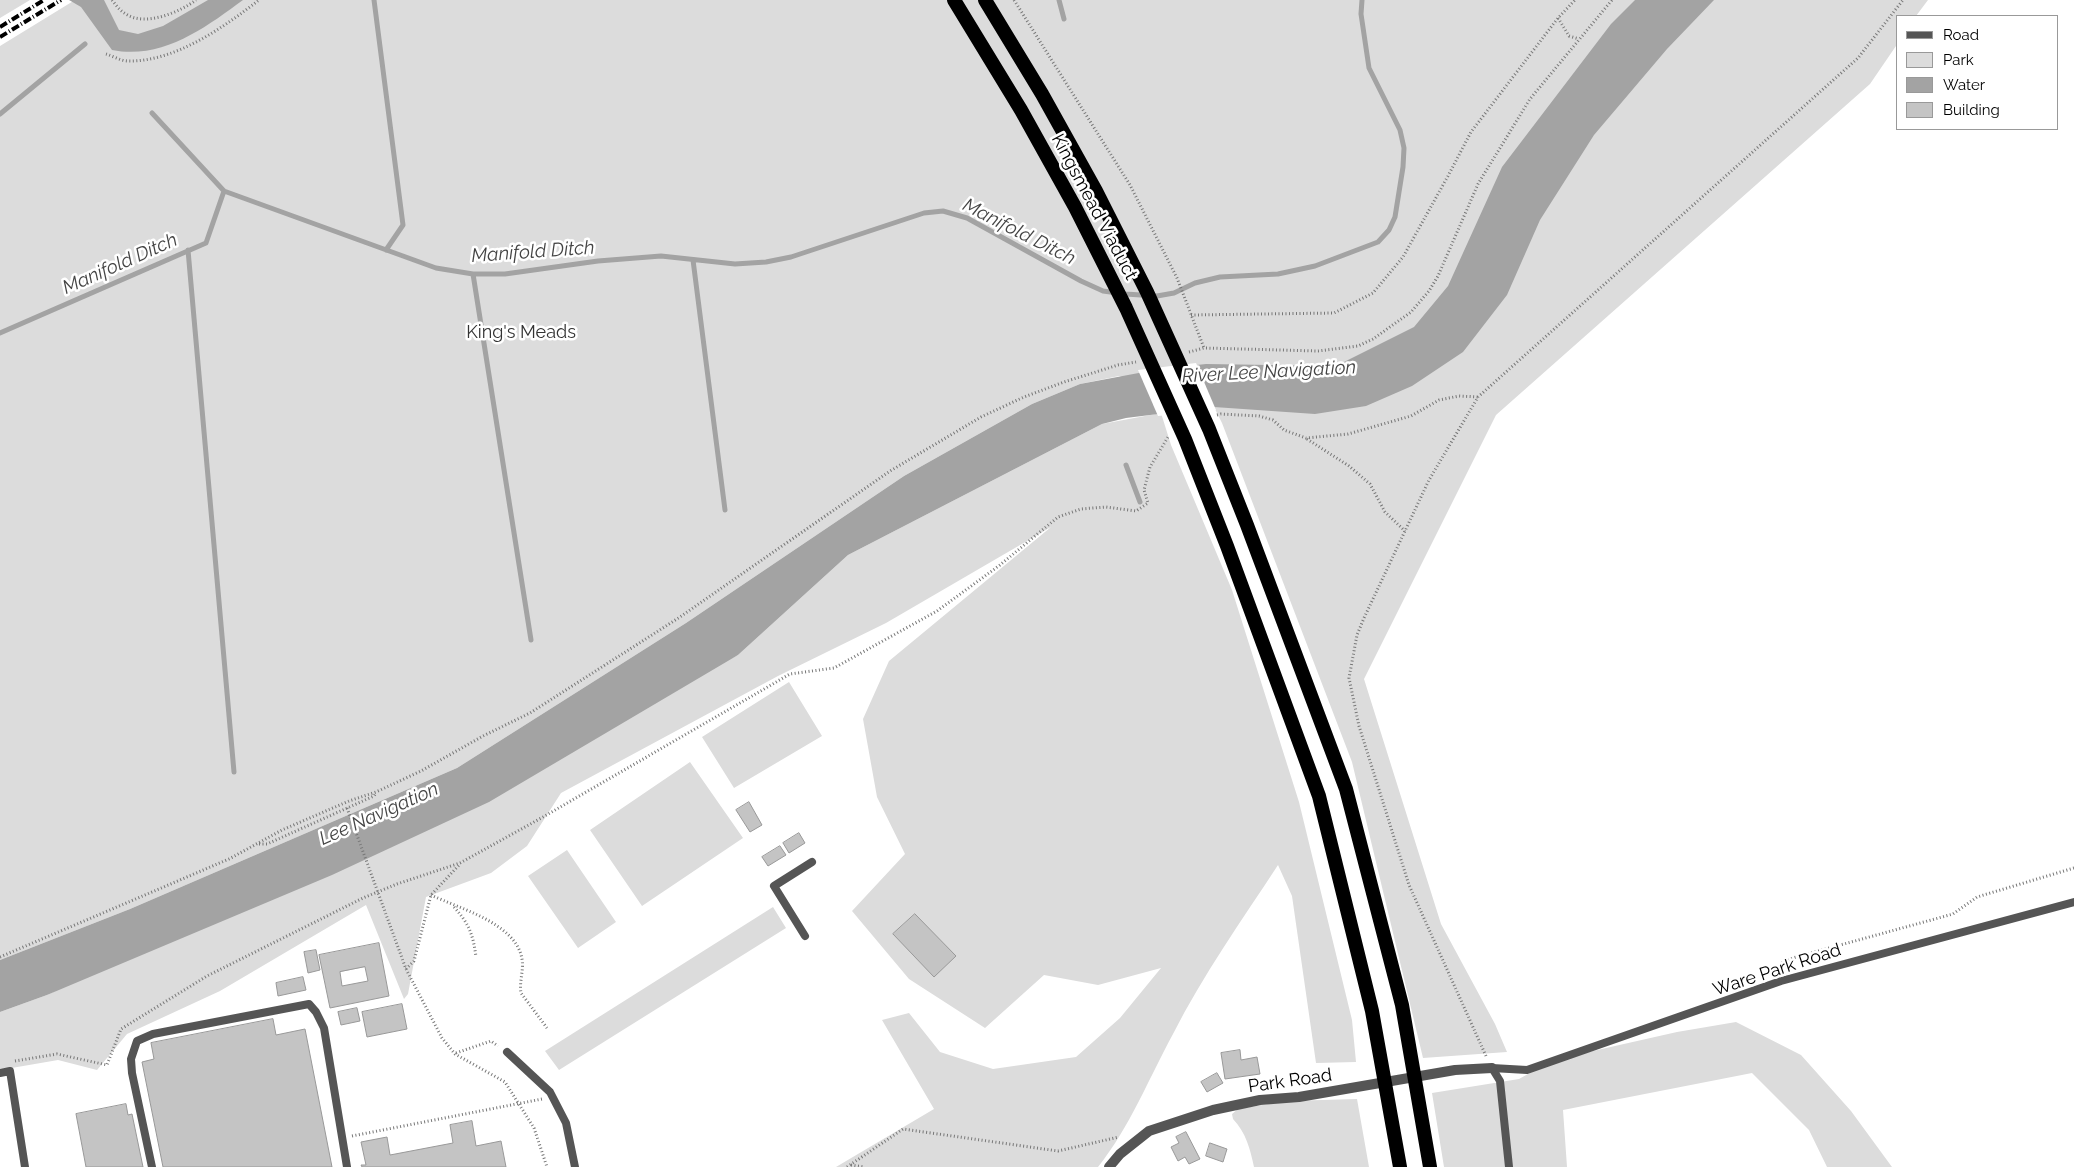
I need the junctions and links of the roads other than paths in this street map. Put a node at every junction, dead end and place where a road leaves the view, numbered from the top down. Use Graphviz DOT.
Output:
graph roads {
  1 [pos="954,0"];
  2 [pos="984,0"];
  3 [pos="812,862"];
  4 [pos="2074,902"];
  5 [pos="805,936"];
  6 [pos="507,1052"];
  7 [pos="1492,1068"];
  8 [pos="0,1073"];
  9 [pos="25,1167"];
  10 [pos="152,1167"];
  11 [pos="347,1167"];
  12 [pos="575,1167"];
  13 [pos="1109,1167"];
  14 [pos="1400,1167"];
  15 [pos="1430,1167"];
  16 [pos="1509,1167"];
  1 -- 14 [label="highway, Kingsmead Viaduct"];
  2 -- 15 [label="highway, Kingsmead Viaduct"];
  3 -- 5 [label="lane"];
  4 -- 7 [label="lane, Ware Park Road"];
  6 -- 12 [label="lane"];
  7 -- 13 [label="street, Park Road"];
  7 -- 16 [label="lane"];
  8 -- 9 [label="lane"];
  10 -- 11 [label="lane"];
}
